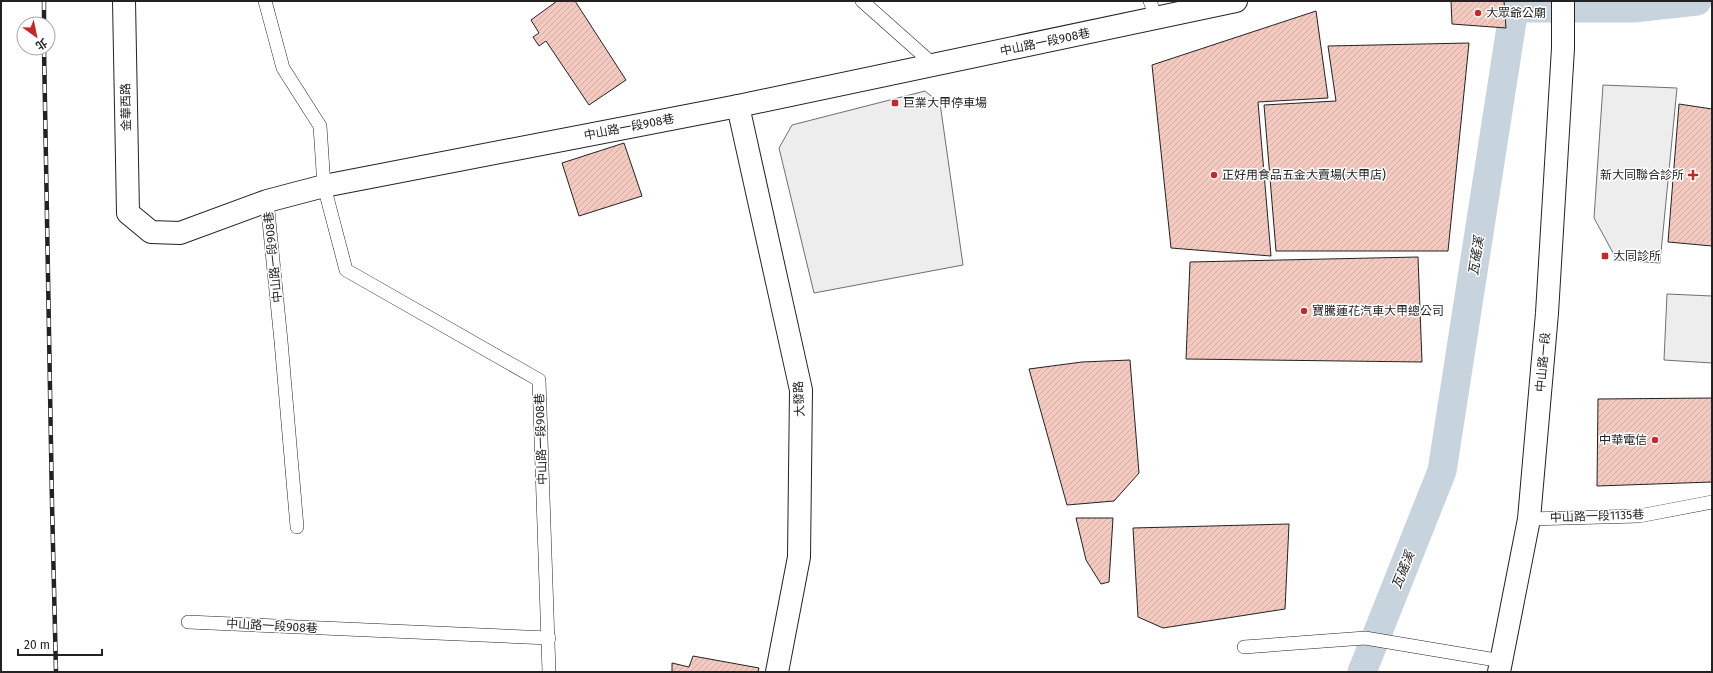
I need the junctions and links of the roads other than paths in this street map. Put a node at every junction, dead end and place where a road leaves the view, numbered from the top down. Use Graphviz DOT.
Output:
graph roads {
  1 [pos="124,1"];
  2 [pos="265,1"];
  3 [pos="862,1"];
  4 [pos="1236,1"];
  5 [pos="1563,1"];
  6 [pos="1153,10"];
  7 [pos="934,65"];
  8 [pos="738,106"];
  9 [pos="324,186"];
  10 [pos="267,202"];
  11 [pos="128,213"];
  12 [pos="1712,502"];
  13 [pos="1529,519"];
  14 [pos="296,527"];
  15 [pos="188,622"];
  16 [pos="549,638"];
  17 [pos="1244,647"];
  18 [pos="1500,666"];
  19 [pos="549,672"];
  20 [pos="777,672"];
  1 -- 11 [label="street, 金華西路"];
  2 -- 9 [label="lane, 中山路一段908巷"];
  3 -- 7 [label="lane"];
  4 -- 6 [label="street, 中山路一段908巷"];
  5 -- 13 [label="street, 中山路一段"];
  6 -- 7 [label="street, 中山路一段908巷"];
  7 -- 8 [label="street, 中山路一段908巷"];
  8 -- 9 [label="street, 中山路一段908巷"];
  8 -- 20 [label="street, 大發路"];
  9 -- 10 [label="street, 中山路一段908巷"];
  9 -- 16 [label="lane, 中山路一段908巷"];
  10 -- 11 [label="street, 中山路一段908巷"];
  10 -- 14 [label="lane, 中山路一段908巷"];
  12 -- 13 [label="lane, 中山路一段1135巷"];
  13 -- 18 [label="street, 中山路一段"];
  15 -- 16 [label="lane, 中山路一段908巷"];
  16 -- 19 [label="lane, 中山路一段908巷"];
  17 -- 18 [label="lane"];
}
